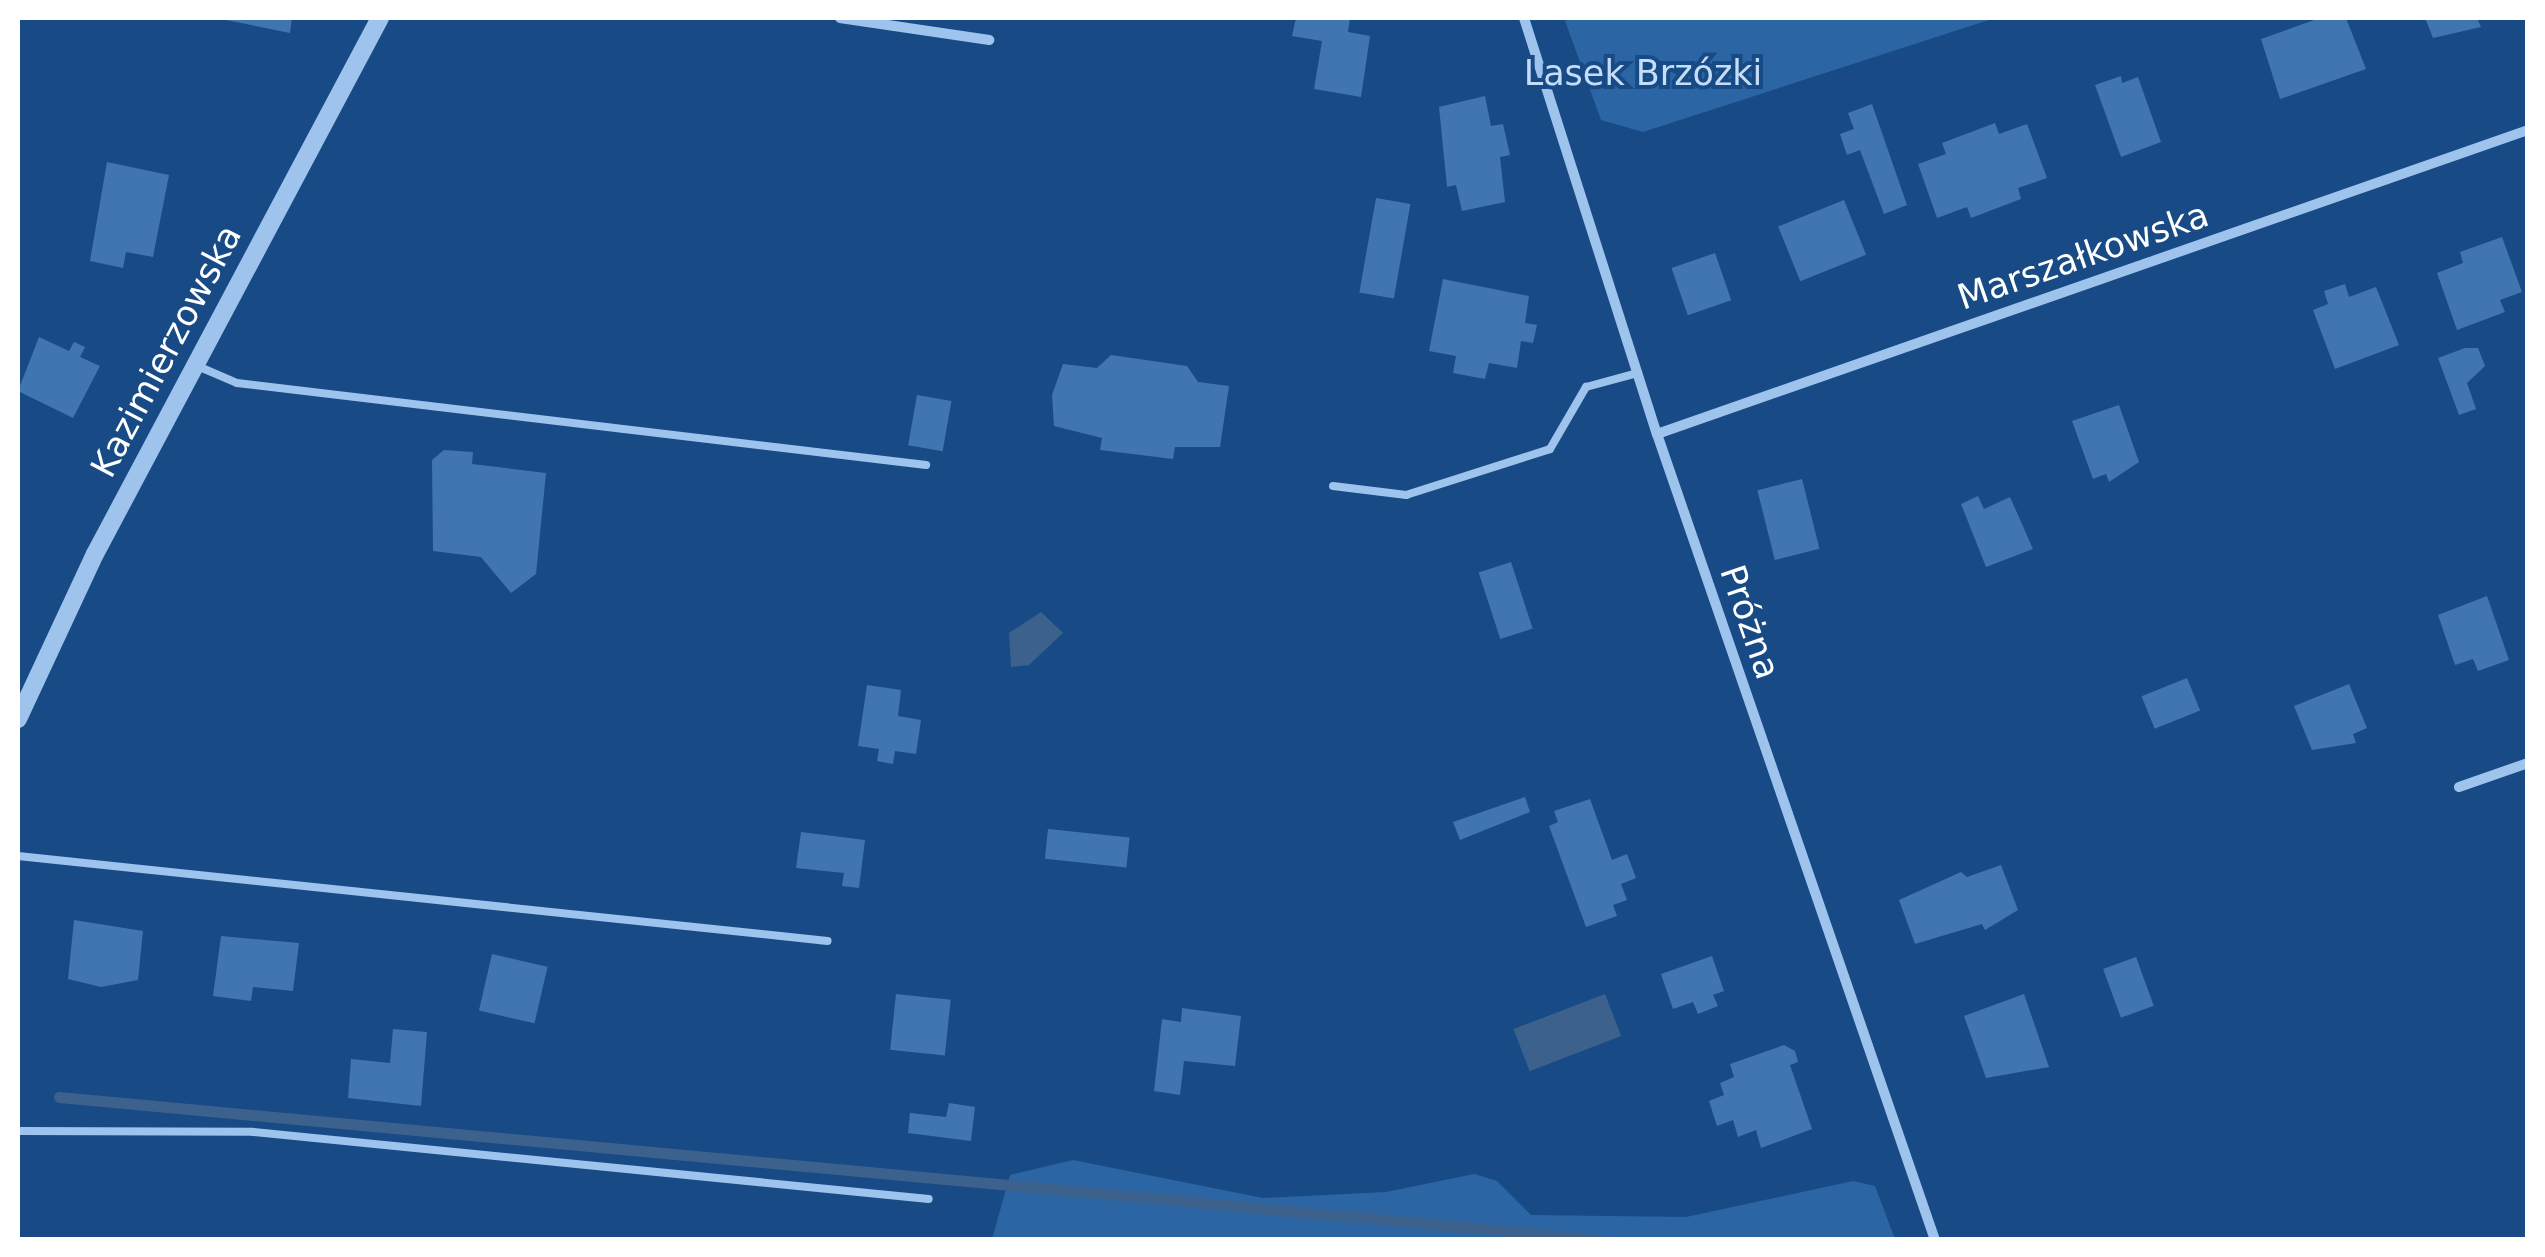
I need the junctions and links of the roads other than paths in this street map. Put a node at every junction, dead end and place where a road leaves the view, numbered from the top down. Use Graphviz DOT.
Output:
graph roads {
  1 [pos="380,18"];
  2 [pos="840,18"];
  3 [pos="1524,18"];
  4 [pos="990,40"];
  5 [pos="2528,130"];
  6 [pos="195,365"];
  7 [pos="1638,372"];
  8 [pos="1658,434"];
  9 [pos="926,465"];
  10 [pos="1333,486"];
  11 [pos="18,719"];
  12 [pos="2528,763"];
  13 [pos="2459,788"];
  14 [pos="18,856"];
  15 [pos="828,941"];
  16 [pos="18,1131"];
  17 [pos="929,1199"];
  18 [pos="1934,1240"];
  1 -- 6 [label="street, Kazimierzowska"];
  2 -- 4 [label="street"];
  3 -- 7 [label="street, Próżna"];
  5 -- 8 [label="street, Marszałkowska"];
  6 -- 9 [label="lane"];
  6 -- 11 [label="street, Kazimierzowska"];
  7 -- 8 [label="street, Próżna"];
  7 -- 10 [label="lane"];
  8 -- 18 [label="street, Próżna"];
  12 -- 13 [label="street"];
  14 -- 15 [label="lane"];
  16 -- 17 [label="lane"];
}
